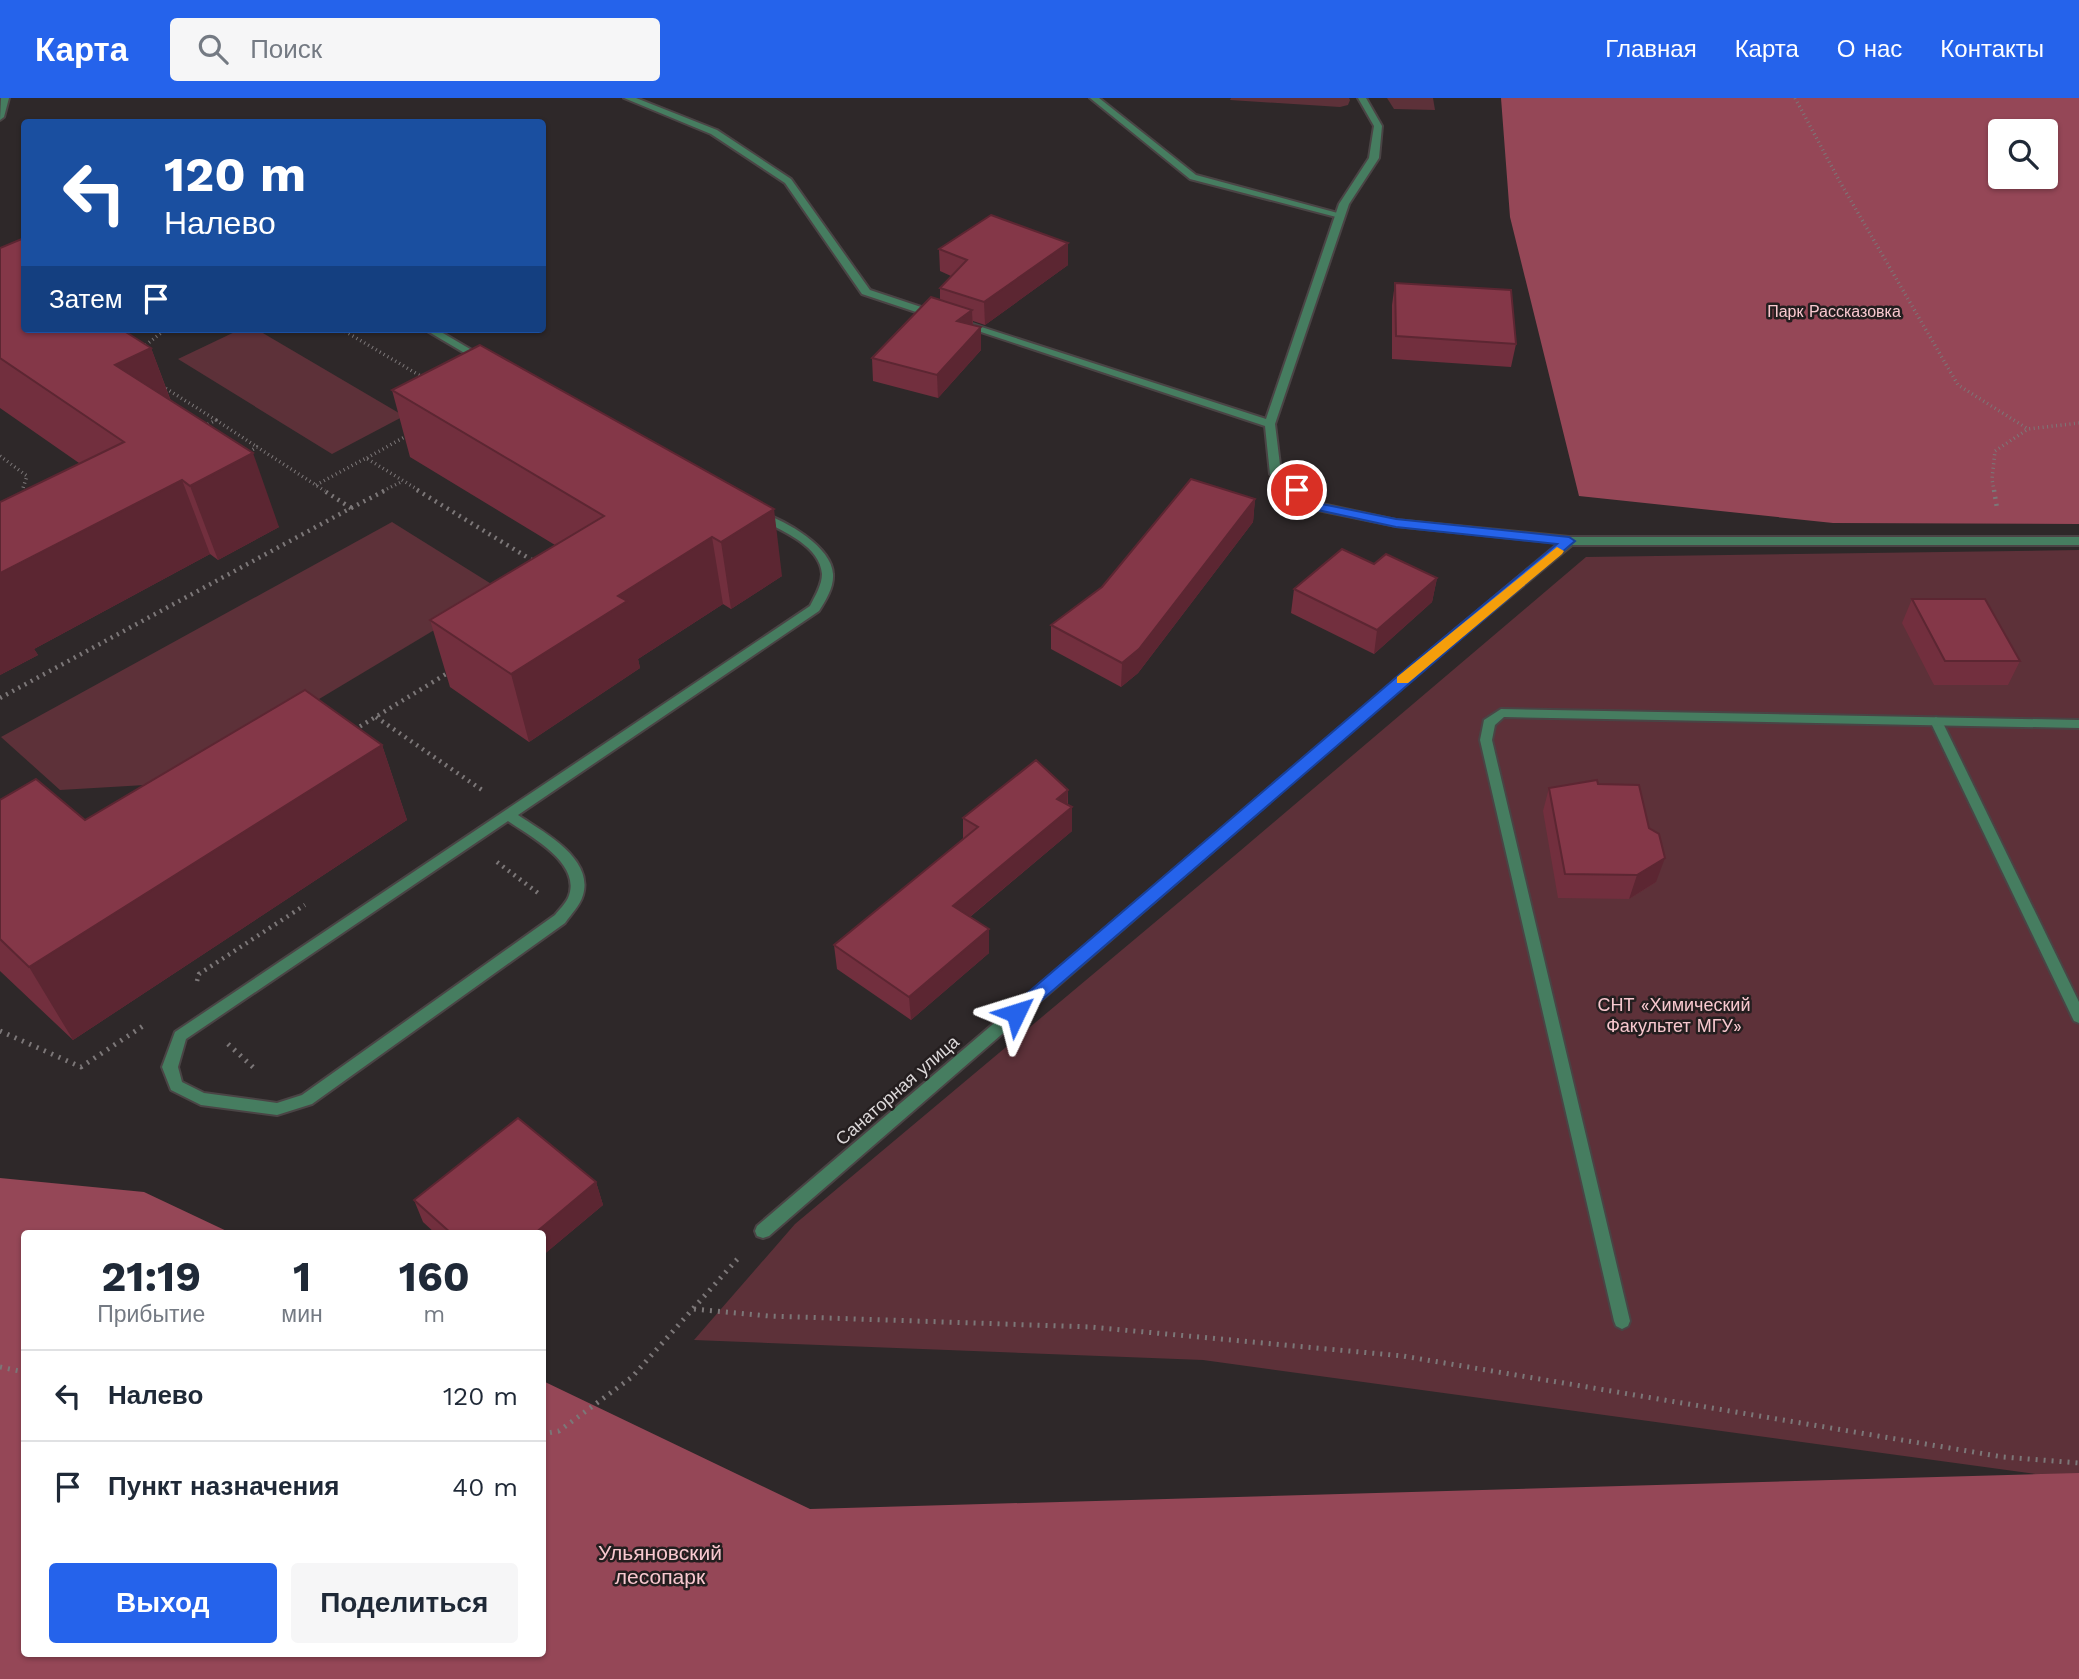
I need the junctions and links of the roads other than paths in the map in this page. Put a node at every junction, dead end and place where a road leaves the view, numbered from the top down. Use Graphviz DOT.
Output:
graph roads {
  1 [pos="5,98"];
  2 [pos="628,98"];
  3 [pos="1094,98"];
  4 [pos="1362,98"];
  5 [pos="0,117"];
  6 [pos="1340,215"];
  7 [pos="944,318"];
  8 [pos="957,322"];
  9 [pos="436,333"];
  10 [pos="489,363"];
  11 [pos="1270,424"];
  12 [pos="743,506"];
  13 [pos="1569,541"];
  14 [pos="2079,541"];
  15 [pos="1936,721"];
  16 [pos="2079,724"];
  17 [pos="511,813"];
  18 [pos="2079,1017"];
  19 [pos="763,1231"];
  20 [pos="1622,1321"];
  1 -- 5 [label="street"];
  2 -- 7 [label="street"];
  3 -- 6 [label="street"];
  4 -- 6 [label="street"];
  6 -- 11 [label="street"];
  8 -- 11 [label="street"];
  9 -- 10 [label="street"];
  11 -- 13 [label="street"];
  12 -- 17 [label="street"];
  13 -- 14 [label="street"];
  13 -- 19 [label="street, Санаторная улица"];
  15 -- 16 [label="street"];
  15 -- 18 [label="street"];
  15 -- 20 [label="street"];
  17 -- 17 [label="street"];
}
